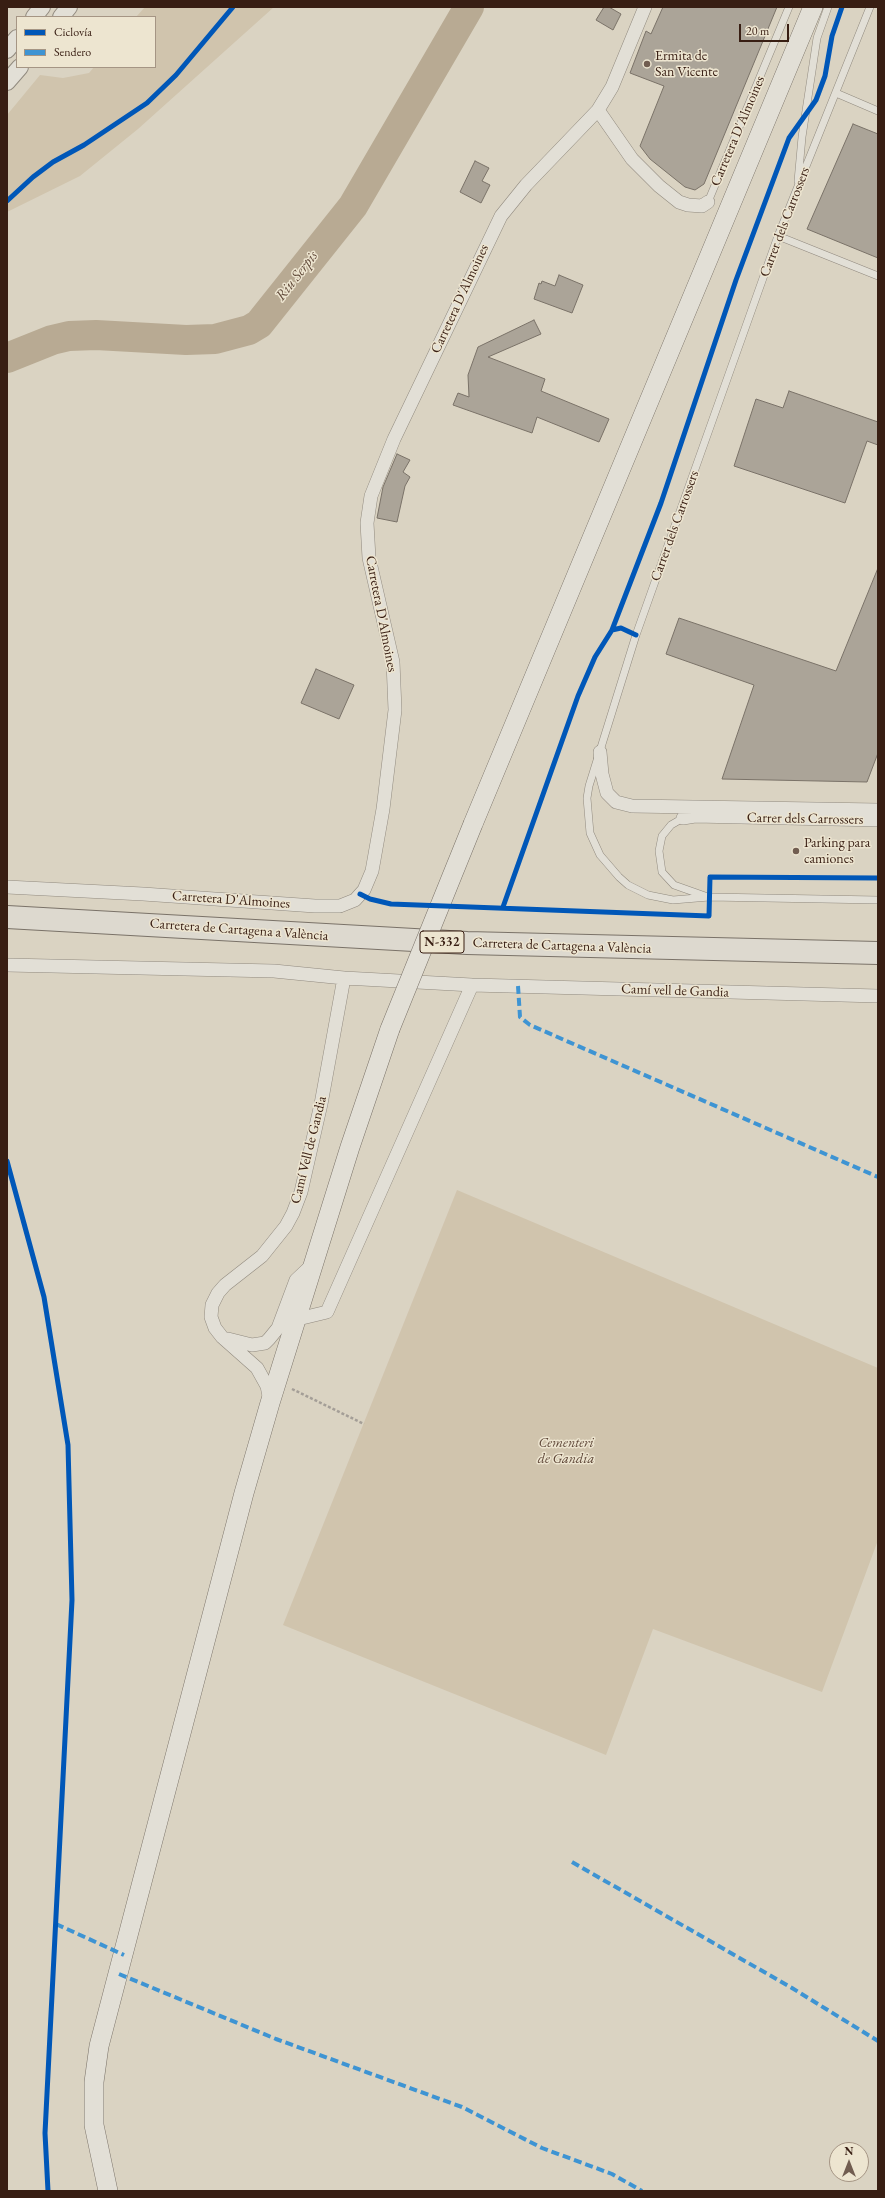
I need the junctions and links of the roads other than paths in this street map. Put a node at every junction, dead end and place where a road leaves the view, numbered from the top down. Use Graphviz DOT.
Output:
graph roads {
  1 [pos="42,7"];
  2 [pos="69,7"];
  3 [pos="645,7"];
  4 [pos="789,7"];
  5 [pos="813,7"];
  6 [pos="828,7"];
  7 [pos="870,7"];
  8 [pos="35,16"];
  9 [pos="62,16"];
  10 [pos="16,39"];
  11 [pos="7,50"];
  12 [pos="19,68"];
  13 [pos="7,82"];
  14 [pos="836,93"];
  15 [pos="598,110"];
  16 [pos="878,111"];
  17 [pos="798,189"];
  18 [pos="708,202"];
  19 [pos="778,236"];
  20 [pos="878,276"];
  21 [pos="600,752"];
  22 [pos="878,810"];
  23 [pos="683,818"];
  24 [pos="878,820"];
  25 [pos="7,887"];
  26 [pos="709,897"];
  27 [pos="878,900"];
  28 [pos="7,917"];
  29 [pos="878,953"];
  30 [pos="7,965"];
  31 [pos="344,978"];
  32 [pos="472,985"];
  33 [pos="878,996"];
  34 [pos="313,1264"];
  35 [pos="298,1319"];
  36 [pos="222,1337"];
  37 [pos="270,1403"];
  38 [pos="108,2191"];
  1 -- 8 [label="street"];
  2 -- 9 [label="street"];
  3 -- 15 [label="street, Carretera D'Almoines"];
  4 -- 18 [label="lane, Carretera D'Almoines"];
  5 -- 34 [label="main road, bridge"];
  6 -- 17 [label="lane"];
  7 -- 14 [label="lane, Carrer dels Carrossers"];
  10 -- 11 [label="street"];
  12 -- 13 [label="street"];
  14 -- 16 [label="lane"];
  14 -- 17 [label="lane, Carrer dels Carrossers"];
  15 -- 18 [label="street, Carretera D'Almoines"];
  15 -- 25 [label="street, Carretera D'Almoines"];
  17 -- 19 [label="lane, Carrer dels Carrossers"];
  19 -- 20 [label="lane"];
  19 -- 21 [label="lane, Carrer dels Carrossers"];
  21 -- 22 [label="street, Carrer dels Carrossers"];
  21 -- 26 [label="lane"];
  23 -- 24 [label="street, Carrer dels Carrossers"];
  23 -- 26 [label="lane"];
  26 -- 27 [label="lane"];
  28 -- 29 [label="highway, Carretera de Cartagena a València / N-332"];
  30 -- 31 [label="street, Camí vell de Gandia"];
  31 -- 32 [label="street, Camí vell de Gandia"];
  31 -- 36 [label="street, Camí Vell de Gandia"];
  32 -- 33 [label="street, Camí vell de Gandia"];
  32 -- 35 [label="street"];
  34 -- 35 [label="main road"];
  34 -- 36 [label="street"];
  35 -- 37 [label="main road"];
  36 -- 37 [label="street, Camí Vell de Gandia"];
  37 -- 38 [label="main road"];
}
